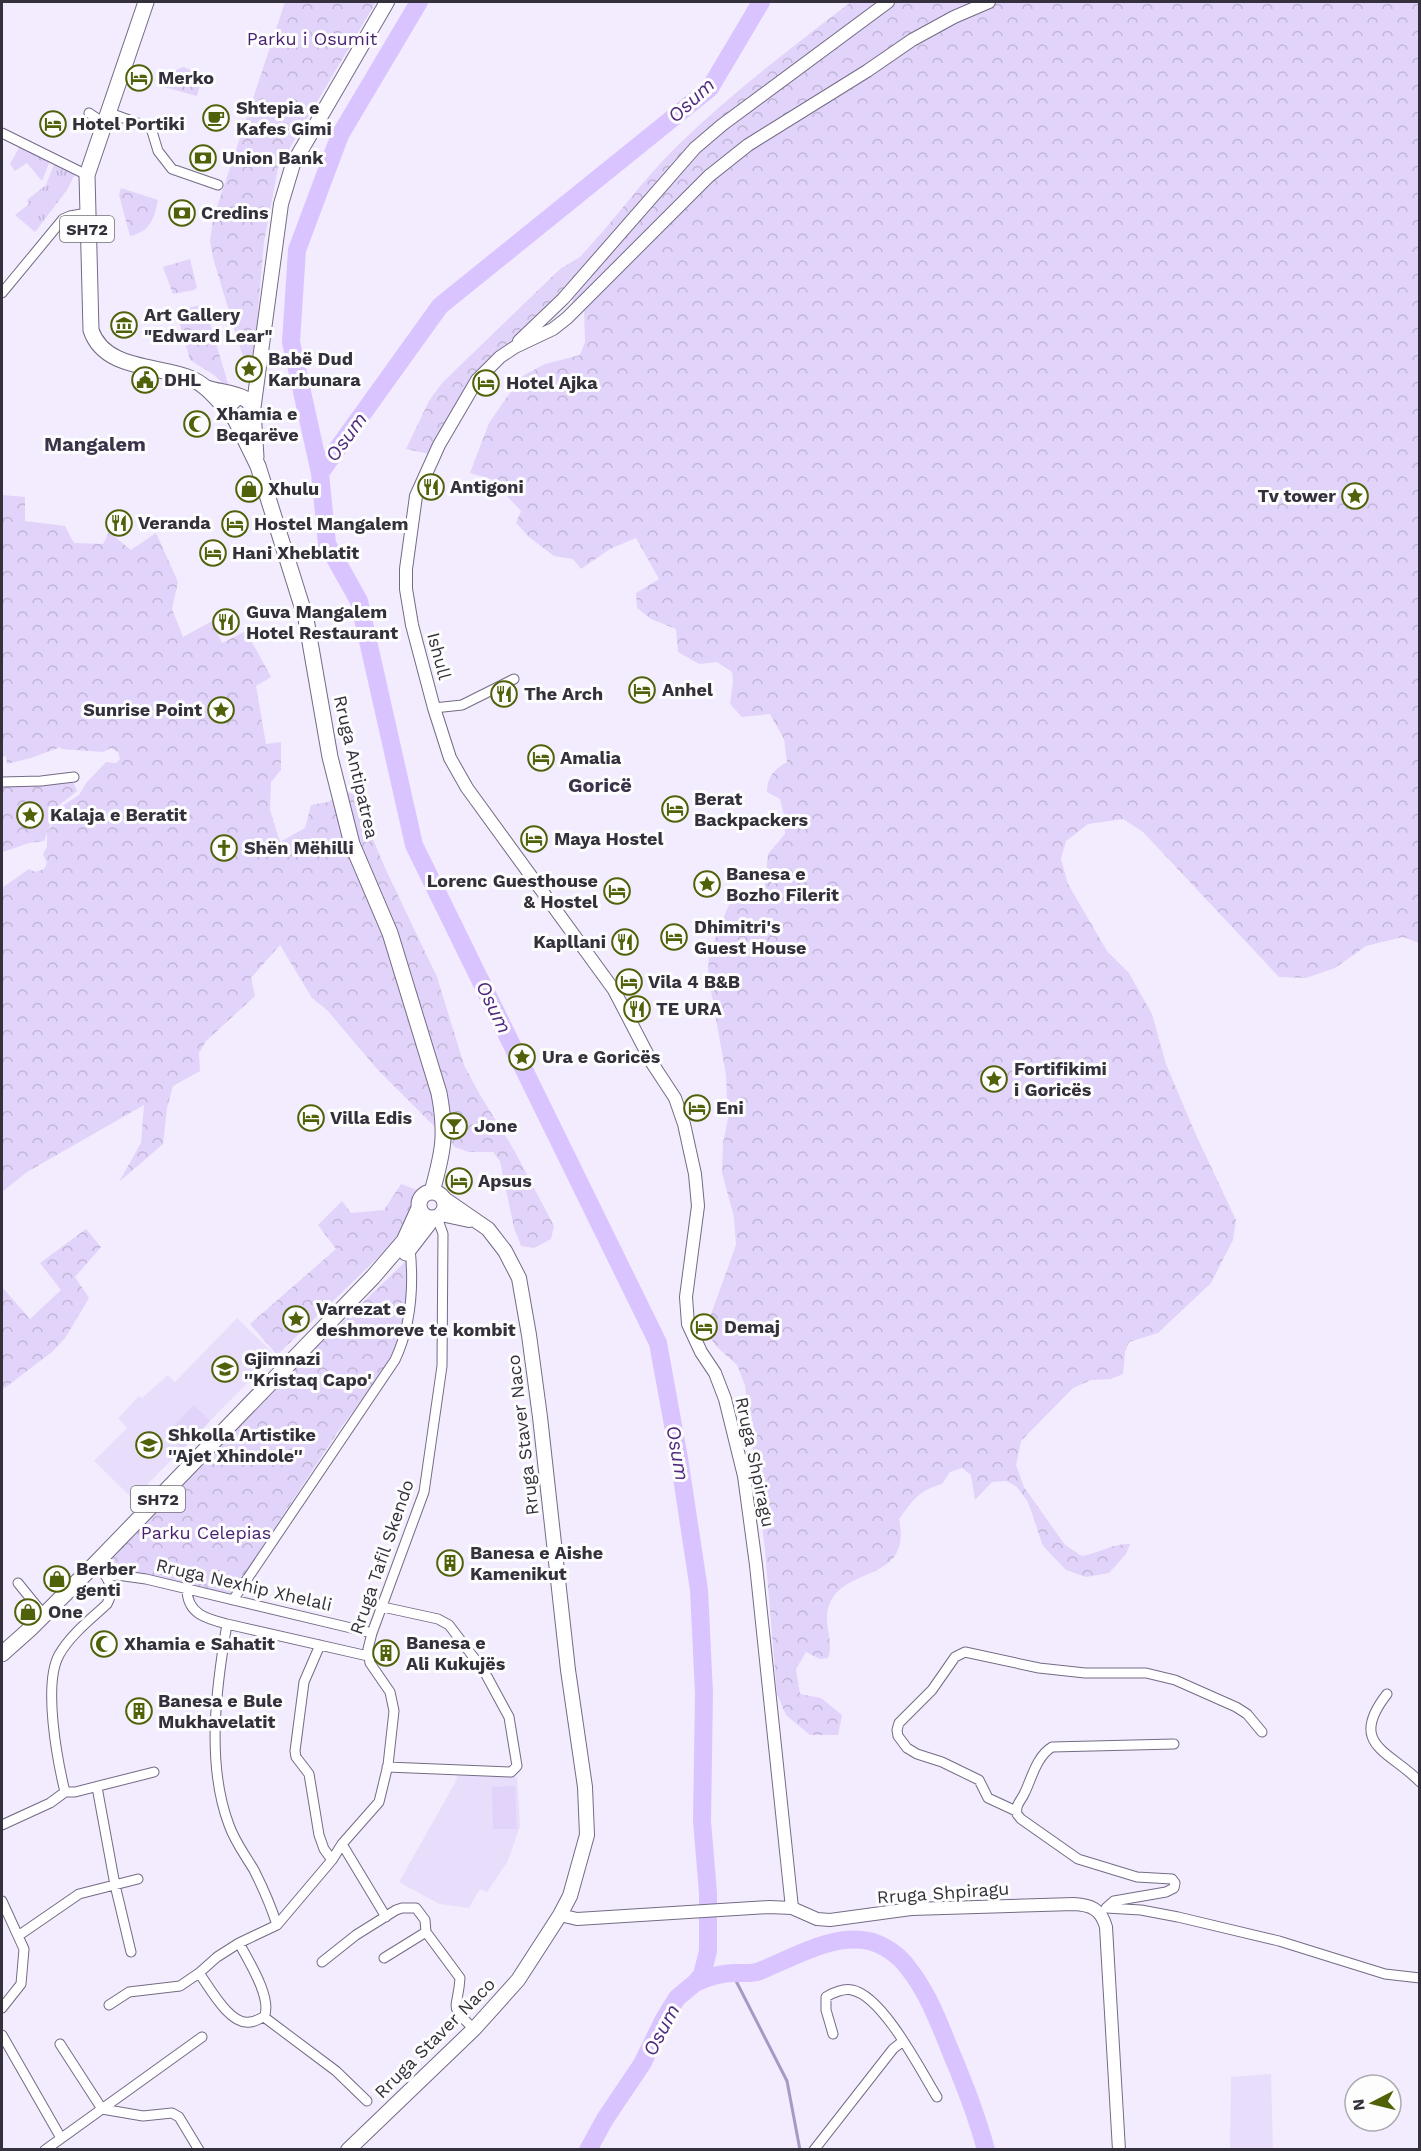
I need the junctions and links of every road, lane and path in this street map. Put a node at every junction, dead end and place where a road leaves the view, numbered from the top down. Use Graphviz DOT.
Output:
graph roads {
  1 [pos="387,2"];
  2 [pos="888,2"];
  3 [pos="989,2"];
  4 [pos="141,3"];
  5 [pos="89,113"];
  6 [pos="106,118"];
  7 [pos="2,133"];
  8 [pos="87,175"];
  9 [pos="218,185"];
  10 [pos="87,213"];
  11 [pos="2,293"];
  12 [pos="515,347"];
  13 [pos="260,363"];
  14 [pos="207,388"];
  15 [pos="238,397"];
  16 [pos="253,411"];
  17 [pos="232,415"];
  18 [pos="258,466"];
  19 [pos="514,679"];
  20 [pos="434,708"];
  21 [pos="74,777"];
  22 [pos="2,782"];
  23 [pos="626,1010"];
  24 [pos="437,1195"];
  25 [pos="420,1208"];
  26 [pos="437,1216"];
  27 [pos="480,1222"];
  28 [pos="410,1248"];
  29 [pos="312,1341"];
  30 [pos="96,1563"];
  31 [pos="107,1577"];
  32 [pos="18,1583"];
  33 [pos="187,1589"];
  34 [pos="232,1600"];
  35 [pos="383,1607"];
  36 [pos="44,1615"];
  37 [pos="227,1624"];
  38 [pos="372,1633"];
  39 [pos="320,1645"];
  40 [pos="2,1654"];
  41 [pos="368,1656"];
  42 [pos="1387,1694"];
  43 [pos="1262,1732"];
  44 [pos="1174,1744"];
  45 [pos="387,1767"];
  46 [pos="154,1772"];
  47 [pos="1419,1782"];
  48 [pos="97,1788"];
  49 [pos="65,1792"];
  50 [pos="1016,1811"];
  51 [pos="2,1825"];
  52 [pos="342,1844"];
  53 [pos="332,1860"];
  54 [pos="138,1879"];
  55 [pos="115,1886"];
  56 [pos="2,1901"];
  57 [pos="792,1908"];
  58 [pos="1102,1909"];
  59 [pos="560,1915"];
  60 [pos="386,1917"];
  61 [pos="277,1925"];
  62 [pos="426,1932"];
  63 [pos="18,1936"];
  64 [pos="239,1943"];
  65 [pos="131,1952"];
  66 [pos="384,1958"];
  67 [pos="322,1962"];
  68 [pos="199,1973"];
  69 [pos="1419,1978"];
  70 [pos="108,2005"];
  71 [pos="2,2008"];
  72 [pos="264,2017"];
  73 [pos="474,2029"];
  74 [pos="833,2034"];
  75 [pos="2,2035"];
  76 [pos="202,2037"];
  77 [pos="903,2041"];
  78 [pos="60,2044"];
  79 [pos="937,2097"];
  80 [pos="366,2101"];
  81 [pos="102,2109"];
  82 [pos="61,2138"];
  83 [pos="822,2140"];
  84 [pos="45,2150"];
  85 [pos="199,2150"];
  86 [pos="348,2150"];
  87 [pos="814,2150"];
  88 [pos="828,2150"];
  89 [pos="1119,2150"];
  1 -- 13 [label="main road"];
  2 -- 12 [label="street"];
  3 -- 12 [label="street, Ishull"];
  4 -- 6 [label="main road, Rruga Antipatrea / SH72"];
  5 -- 6 [label="street"];
  6 -- 8 [label="main road, Rruga Antipatrea / SH72"];
  6 -- 9 [label="street"];
  7 -- 8 [label="street"];
  8 -- 10 [label="main road, Rruga Antipatrea / SH72"];
  10 -- 11 [label="street"];
  10 -- 14 [label="main road, Rruga Antipatrea / SH72"];
  12 -- 20 [label="street, Ishull"];
  13 -- 15 [label="main road"];
  13 -- 16 [label="main road"];
  14 -- 15 [label="main road, SH72"];
  14 -- 17 [label="main road, Rruga Antipatrea / SH72"];
  15 -- 16 [label="main road, SH72"];
  15 -- 17 [label="main road"];
  16 -- 17 [label="main road"];
  16 -- 18 [label="main road, SH72"];
  17 -- 18 [label="main road, Rruga Antipatrea / SH72"];
  18 -- 24 [label="main road, Rruga Antipatrea / SH72"];
  19 -- 20 [label="street"];
  20 -- 23 [label="street, Ishull"];
  21 -- 22 [label="street"];
  23 -- 57 [label="street, Rruga Shpiragu"];
  24 -- 25 [label="main road, Rruga Antipatrea / SH72"];
  24 -- 26 [label="main road, Rruga Antipatrea / SH72"];
  24 -- 27 [label="main road, Rruga Staver Naco"];
  25 -- 26 [label="main road"];
  25 -- 29 [label="main road, Rruga Antipatrea / SH72"];
  26 -- 27 [label="main road"];
  26 -- 28 [label="main road, Rruga Antipatrea / SH72"];
  26 -- 35 [label="street, Rruga Tafil Skendo"];
  27 -- 59 [label="main road, Rruga Staver Naco"];
  28 -- 29 [label="main road, Rruga Antipatrea / SH72"];
  28 -- 34 [label="street"];
  29 -- 30 [label="main road, Rruga Antipatrea / SH72"];
  30 -- 31 [label="street"];
  30 -- 36 [label="main road, Rruga Antipatrea / SH72"];
  31 -- 33 [label="street, Rruga Nexhip Xhelali"];
  31 -- 49 [label="street"];
  32 -- 36 [label="street"];
  33 -- 34 [label="street, Rruga Nexhip Xhelali"];
  33 -- 37 [label="street"];
  34 -- 38 [label="street, Rruga Nexhip Xhelali"];
  35 -- 38 [label="street, Rruga Tafil Skendo"];
  35 -- 45 [label="street"];
  36 -- 40 [label="main road, Rruga Antipatrea / SH72"];
  37 -- 39 [label="street"];
  37 -- 61 [label="street"];
  38 -- 41 [label="street, Rruga Tafil Skendo"];
  39 -- 41 [label="street"];
  39 -- 53 [label="street"];
  41 -- 45 [label="street, Rruga Tafil Skendo"];
  42 -- 47 [label="street"];
  43 -- 50 [label="street"];
  44 -- 50 [label="street"];
  45 -- 52 [label="street, Rruga Tafil Skendo"];
  46 -- 48 [label="street"];
  48 -- 49 [label="street"];
  48 -- 55 [label="street"];
  49 -- 51 [label="street"];
  50 -- 58 [label="street"];
  52 -- 53 [label="street, Rruga Tafil Skendo"];
  52 -- 60 [label="street"];
  53 -- 61 [label="street, Rruga Tafil Skendo"];
  54 -- 55 [label="street"];
  55 -- 63 [label="street"];
  55 -- 65 [label="street"];
  56 -- 63 [label="street"];
  57 -- 58 [label="street, Rruga Shpiragu"];
  57 -- 59 [label="street, Rruga Shpiragu"];
  58 -- 69 [label="street, Rruga Shpiragu"];
  58 -- 89 [label="street"];
  59 -- 73 [label="main road, Rruga Staver Naco"];
  60 -- 62 [label="street"];
  60 -- 67 [label="street"];
  61 -- 64 [label="street, Rruga Tafil Skendo"];
  62 -- 66 [label="street"];
  62 -- 73 [label="street"];
  63 -- 71 [label="street"];
  64 -- 68 [label="street, Rruga Tafil Skendo"];
  64 -- 72 [label="street"];
  68 -- 70 [label="street, Rruga Tafil Skendo"];
  68 -- 72 [label="street"];
  72 -- 80 [label="street"];
  73 -- 86 [label="main road, Rruga Staver Naco"];
  74 -- 77 [label="street"];
  75 -- 82 [label="street"];
  76 -- 81 [label="street"];
  77 -- 79 [label="street"];
  77 -- 83 [label="street"];
  78 -- 81 [label="street"];
  81 -- 82 [label="street"];
  81 -- 85 [label="street"];
  82 -- 84 [label="street"];
  83 -- 87 [label="street"];
  83 -- 88 [label="street"];
}
